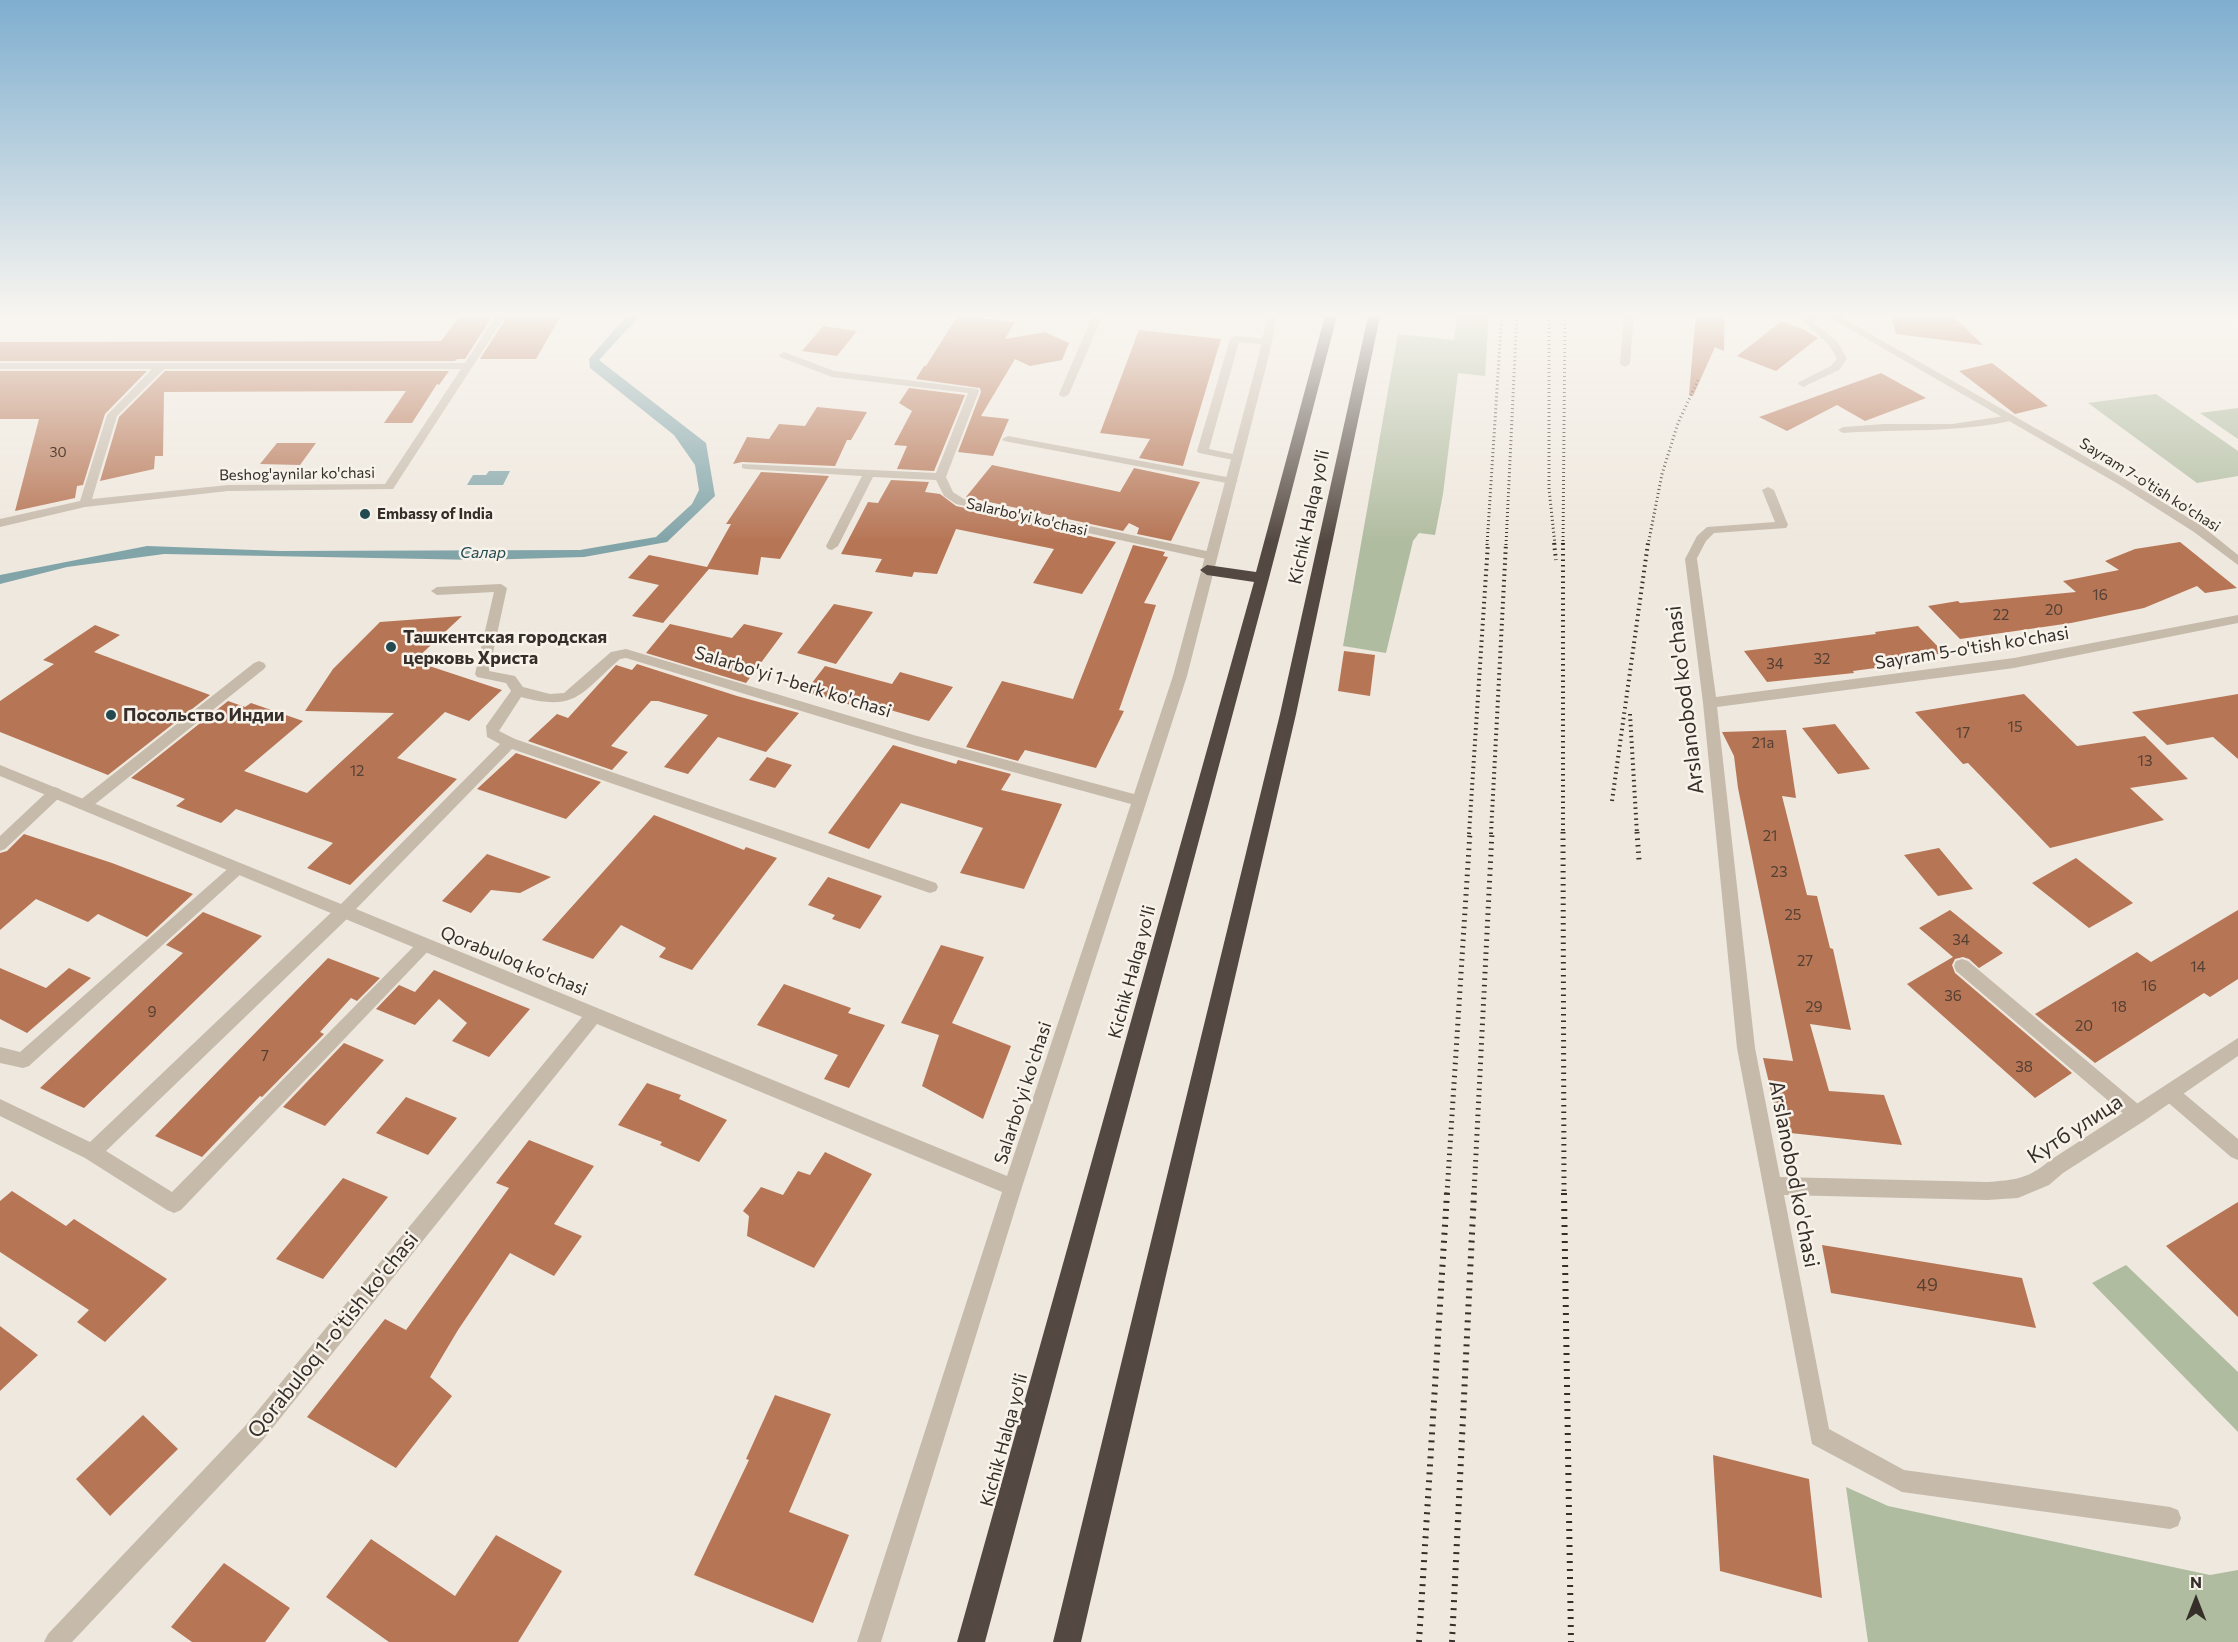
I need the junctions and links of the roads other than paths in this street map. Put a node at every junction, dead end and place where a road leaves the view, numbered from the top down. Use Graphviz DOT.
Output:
graph roads {
  1 [pos="138,389"];
  2 [pos="452,389"];
  3 [pos="954,389"];
  4 [pos="1066,389"];
  5 [pos="1221,389"];
  6 [pos="1255,389"];
  7 [pos="1312,389"];
  8 [pos="1358,389"];
  9 [pos="1959,389"];
  10 [pos="1064,394"];
  11 [pos="2011,418"];
  12 [pos="1843,430"];
  13 [pos="1008,439"];
  14 [pos="1238,458"];
  15 [pos="746,466"];
  16 [pos="869,473"];
  17 [pos="940,477"];
  18 [pos="1232,481"];
  19 [pos="1768,490"];
  20 [pos="85,503"];
  21 [pos="0,523"];
  22 [pos="832,546"];
  23 [pos="2238,561"];
  24 [pos="1209,563"];
  25 [pos="1262,578"];
  26 [pos="437,591"];
  27 [pos="2238,619"];
  28 [pos="259,666"];
  29 [pos="518,691"];
  30 [pos="1710,703"];
  31 [pos="510,743"];
  32 [pos="0,770"];
  33 [pos="55,793"];
  34 [pos="1139,801"];
  35 [pos="84,805"];
  36 [pos="0,845"];
  37 [pos="237,869"];
  38 [pos="930,887"];
  39 [pos="343,912"];
  40 [pos="425,946"];
  41 [pos="1962,966"];
  42 [pos="594,1015"];
  43 [pos="2238,1046"];
  44 [pos="0,1055"];
  45 [pos="2170,1093"];
  46 [pos="0,1107"];
  47 [pos="2138,1115"];
  48 [pos="2238,1151"];
  49 [pos="92,1152"];
  50 [pos="1774,1186"];
  51 [pos="1013,1187"];
  52 [pos="2170,1518"];
  53 [pos="56,1642"];
  54 [pos="869,1642"];
  55 [pos="970,1642"];
  56 [pos="1068,1642"];
  1 -- 20 [label="street"];
  2 -- 20 [label="street, Beshog'aynilar ko'chasi"];
  3 -- 17 [label="street"];
  4 -- 10 [label="street"];
  5 -- 14 [label="street"];
  6 -- 14 [label="street, Salarbo'yi ko'chasi"];
  7 -- 25 [label="highway, Kichik Halqa yo'li"];
  8 -- 56 [label="highway, Kichik Halqa yo'li"];
  9 -- 11 [label="street, Sayram 7-o'tish ko'chasi"];
  11 -- 12 [label="street"];
  11 -- 23 [label="street, Sayram 7-o'tish ko'chasi"];
  13 -- 18 [label="street"];
  14 -- 18 [label="street, Salarbo'yi ko'chasi"];
  15 -- 16 [label="street"];
  16 -- 17 [label="street"];
  16 -- 22 [label="street"];
  17 -- 24 [label="street, Salarbo'yi ko'chasi"];
  18 -- 24 [label="street, Salarbo'yi ko'chasi"];
  19 -- 30 [label="street, Arslanobod ko'chasi"];
  20 -- 21 [label="street, Beshog'aynilar ko'chasi"];
  24 -- 25 [label="highway"];
  24 -- 34 [label="street, Salarbo'yi ko'chasi"];
  25 -- 55 [label="highway, Kichik Halqa yo'li"];
  26 -- 29 [label="street"];
  27 -- 30 [label="street, Sayram 5-o'tish ko'chasi"];
  28 -- 35 [label="street"];
  29 -- 31 [label="street"];
  29 -- 34 [label="street, Salarbo'yi 1-berk ko'chasi"];
  30 -- 50 [label="street, Arslanobod ko'chasi"];
  31 -- 38 [label="street"];
  31 -- 39 [label="street"];
  32 -- 33 [label="street, Qorabuloq ko'chasi"];
  33 -- 35 [label="street, Qorabuloq ko'chasi"];
  33 -- 36 [label="street"];
  34 -- 51 [label="street, Salarbo'yi ko'chasi"];
  35 -- 37 [label="street, Qorabuloq ko'chasi"];
  37 -- 39 [label="street, Qorabuloq ko'chasi"];
  37 -- 44 [label="street"];
  39 -- 40 [label="street, Qorabuloq ko'chasi"];
  39 -- 49 [label="street"];
  40 -- 42 [label="street, Qorabuloq ko'chasi"];
  40 -- 49 [label="street"];
  41 -- 47 [label="street"];
  42 -- 51 [label="street, Qorabuloq ko'chasi"];
  42 -- 53 [label="street, Qorabuloq 1-o'tish ko'chasi"];
  43 -- 45 [label="street, Кутб улица"];
  45 -- 47 [label="street, Кутб улица"];
  45 -- 48 [label="street"];
  46 -- 49 [label="street"];
  47 -- 50 [label="street, Кутб улица"];
  50 -- 52 [label="street, Arslanobod ko'chasi"];
  51 -- 54 [label="street, Salarbo'yi ko'chasi"];
}
